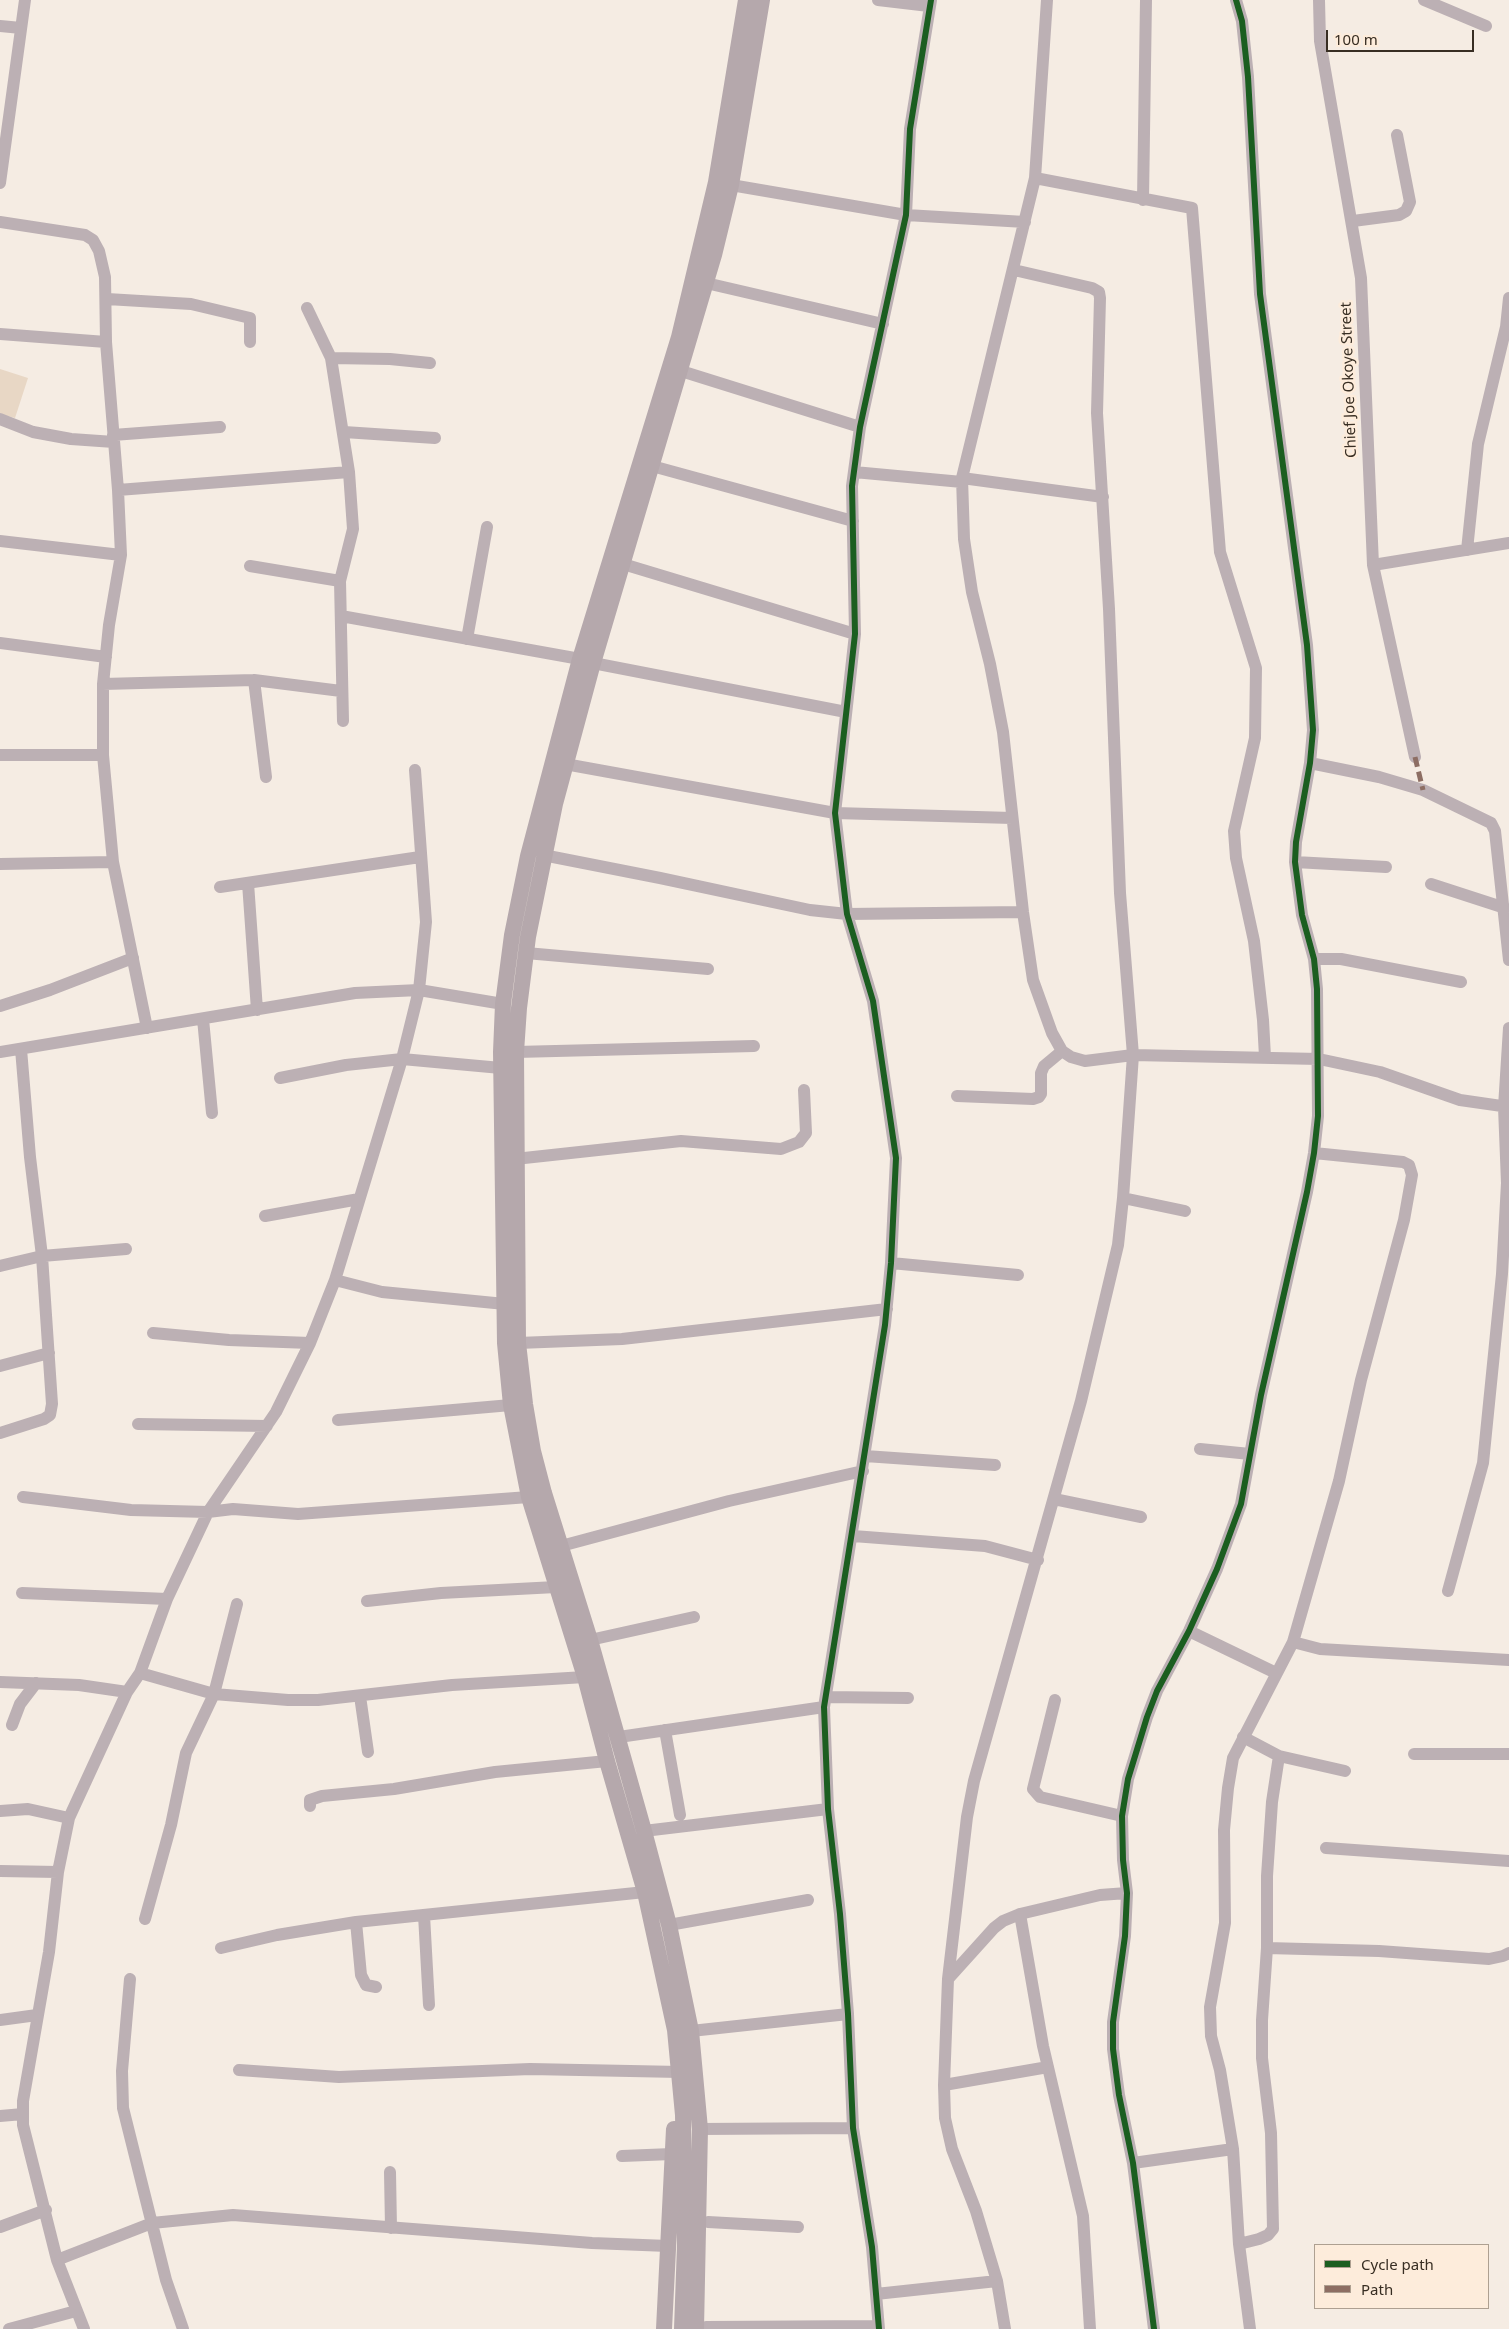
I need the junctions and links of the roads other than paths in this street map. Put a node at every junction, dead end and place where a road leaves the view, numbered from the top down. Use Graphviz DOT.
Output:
graph roads {
  1 [pos="25,0"];
  2 [pos="746,0"];
  3 [pos="762,0"];
  4 [pos="878,0"];
  5 [pos="1047,0"];
  6 [pos="1146,0"];
  7 [pos="1236,0"];
  8 [pos="1319,0"];
  9 [pos="1424,0"];
  10 [pos="930,3"];
  11 [pos="0,26"];
  12 [pos="1486,26"];
  13 [pos="21,28"];
  14 [pos="3,126"];
  15 [pos="1398,135"];
  16 [pos="1035,178"];
  17 [pos="0,183"];
  18 [pos="731,185"];
  19 [pos="1143,200"];
  20 [pos="906,215"];
  21 [pos="1353,221"];
  22 [pos="0,222"];
  23 [pos="1025,222"];
  24 [pos="1014,270"];
  25 [pos="706,282"];
  26 [pos="1509,298"];
  27 [pos="107,299"];
  28 [pos="307,308"];
  29 [pos="882,324"];
  30 [pos="0,334"];
  31 [pos="106,342"];
  32 [pos="250,342"];
  33 [pos="331,358"];
  34 [pos="430,363"];
  35 [pos="681,371"];
  36 [pos="0,419"];
  37 [pos="220,427"];
  38 [pos="860,427"];
  39 [pos="344,432"];
  40 [pos="114,438"];
  41 [pos="435,438"];
  42 [pos="652,466"];
  43 [pos="349,472"];
  44 [pos="854,472"];
  45 [pos="962,480"];
  46 [pos="118,490"];
  47 [pos="1103,496"];
  48 [pos="853,521"];
  49 [pos="487,527"];
  50 [pos="0,541"];
  51 [pos="1509,543"];
  52 [pos="1467,550"];
  53 [pos="121,555"];
  54 [pos="623,564"];
  55 [pos="1373,565"];
  56 [pos="250,566"];
  57 [pos="340,581"];
  58 [pos="341,616"];
  59 [pos="855,634"];
  60 [pos="467,639"];
  61 [pos="0,643"];
  62 [pos="106,656"];
  63 [pos="586,661"];
  64 [pos="254,680"];
  65 [pos="103,684"];
  66 [pos="341,691"];
  67 [pos="846,712"];
  68 [pos="343,721"];
  69 [pos="103,755"];
  70 [pos="0,756"];
  71 [pos="1414,757"];
  72 [pos="1310,763"];
  73 [pos="565,764"];
  74 [pos="415,770"];
  75 [pos="266,777"];
  76 [pos="835,813"];
  77 [pos="1012,818"];
  78 [pos="543,856"];
  79 [pos="420,857"];
  80 [pos="113,862"];
  81 [pos="1296,862"];
  82 [pos="0,864"];
  83 [pos="1386,867"];
  84 [pos="248,883"];
  85 [pos="1431,884"];
  86 [pos="220,887"];
  87 [pos="1505,908"];
  88 [pos="1023,912"];
  89 [pos="847,914"];
  90 [pos="526,953"];
  91 [pos="132,958"];
  92 [pos="1314,959"];
  93 [pos="1509,960"];
  94 [pos="708,968"];
  95 [pos="1461,982"];
  96 [pos="419,990"];
  97 [pos="503,1004"];
  98 [pos="0,1006"];
  99 [pos="257,1010"];
  100 [pos="203,1019"];
  101 [pos="147,1028"];
  102 [pos="1509,1028"];
  103 [pos="754,1046"];
  104 [pos="21,1049"];
  105 [pos="1062,1051"];
  106 [pos="0,1052"];
  107 [pos="516,1052"];
  108 [pos="1132,1055"];
  109 [pos="1265,1057"];
  110 [pos="402,1059"];
  111 [pos="1319,1059"];
  112 [pos="501,1068"];
  113 [pos="280,1078"];
  114 [pos="804,1090"];
  115 [pos="957,1096"];
  116 [pos="1506,1107"];
  117 [pos="212,1113"];
  118 [pos="1314,1153"];
  119 [pos="515,1160"];
  120 [pos="1123,1198"];
  121 [pos="359,1199"];
  122 [pos="1185,1211"];
  123 [pos="265,1216"];
  124 [pos="126,1249"];
  125 [pos="42,1256"];
  126 [pos="891,1263"];
  127 [pos="0,1266"];
  128 [pos="1018,1275"];
  129 [pos="335,1280"];
  130 [pos="505,1304"];
  131 [pos="887,1309"];
  132 [pos="153,1333"];
  133 [pos="310,1343"];
  134 [pos="518,1343"];
  135 [pos="49,1353"];
  136 [pos="0,1366"];
  137 [pos="510,1405"];
  138 [pos="338,1420"];
  139 [pos="138,1424"];
  140 [pos="267,1426"];
  141 [pos="0,1432"];
  142 [pos="1200,1449"];
  143 [pos="1250,1454"];
  144 [pos="865,1456"];
  145 [pos="995,1465"];
  146 [pos="863,1470"];
  147 [pos="529,1496"];
  148 [pos="23,1497"];
  149 [pos="1054,1499"];
  150 [pos="208,1512"];
  151 [pos="1141,1517"];
  152 [pos="853,1536"];
  153 [pos="561,1546"];
  154 [pos="1038,1560"];
  155 [pos="556,1587"];
  156 [pos="1448,1591"];
  157 [pos="22,1593"];
  158 [pos="167,1599"];
  159 [pos="366,1601"];
  160 [pos="237,1604"];
  161 [pos="694,1617"];
  162 [pos="1189,1631"];
  163 [pos="590,1640"];
  164 [pos="1293,1642"];
  165 [pos="1509,1660"];
  166 [pos="140,1673"];
  167 [pos="1276,1673"];
  168 [pos="585,1677"];
  169 [pos="0,1682"];
  170 [pos="36,1683"];
  171 [pos="126,1692"];
  172 [pos="214,1694"];
  173 [pos="360,1696"];
  174 [pos="908,1698"];
  175 [pos="1054,1700"];
  176 [pos="825,1702"];
  177 [pos="12,1725"];
  178 [pos="665,1730"];
  179 [pos="619,1737"];
  180 [pos="1243,1737"];
  181 [pos="368,1752"];
  182 [pos="1414,1754"];
  183 [pos="1509,1754"];
  184 [pos="1279,1756"];
  185 [pos="607,1761"];
  186 [pos="1345,1771"];
  187 [pos="310,1806"];
  188 [pos="828,1809"];
  189 [pos="0,1811"];
  190 [pos="680,1815"];
  191 [pos="1122,1816"];
  192 [pos="69,1818"];
  193 [pos="644,1831"];
  194 [pos="1326,1848"];
  195 [pos="1509,1861"];
  196 [pos="0,1871"];
  197 [pos="58,1872"];
  198 [pos="645,1892"];
  199 [pos="1127,1893"];
  200 [pos="808,1900"];
  201 [pos="1020,1914"];
  202 [pos="424,1915"];
  203 [pos="145,1920"];
  204 [pos="356,1922"];
  205 [pos="669,1925"];
  206 [pos="221,1948"];
  207 [pos="1267,1948"];
  208 [pos="1509,1952"];
  209 [pos="130,1979"];
  210 [pos="948,1979"];
  211 [pos="376,1987"];
  212 [pos="429,2005"];
  213 [pos="848,2014"];
  214 [pos="38,2015"];
  215 [pos="1,2018"];
  216 [pos="691,2031"];
  217 [pos="1048,2067"];
  218 [pos="239,2070"];
  219 [pos="680,2072"];
  220 [pos="944,2085"];
  221 [pos="23,2114"];
  222 [pos="683,2115"];
  223 [pos="0,2116"];
  224 [pos="853,2128"];
  225 [pos="700,2134"];
  226 [pos="1233,2149"];
  227 [pos="672,2154"];
  228 [pos="622,2156"];
  229 [pos="1134,2163"];
  230 [pos="692,2166"];
  231 [pos="390,2172"];
  232 [pos="46,2210"];
  233 [pos="708,2222"];
  234 [pos="152,2223"];
  235 [pos="0,2227"];
  236 [pos="798,2227"];
  237 [pos="391,2228"];
  238 [pos="1239,2244"];
  239 [pos="668,2246"];
  240 [pos="57,2260"];
  241 [pos="997,2281"];
  242 [pos="876,2294"];
  243 [pos="76,2312"];
  244 [pos="878,2327"];
  245 [pos="703,2328"];
  246 [pos="9,2329"];
  247 [pos="84,2329"];
  248 [pos="184,2329"];
  249 [pos="664,2329"];
  250 [pos="682,2329"];
  251 [pos="1005,2329"];
  252 [pos="1090,2329"];
  253 [pos="1154,2329"];
  254 [pos="1250,2329"];
  1 -- 13 [label="street"];
  2 -- 63 [label="main road"];
  3 -- 18 [label="main road"];
  4 -- 10 [label="street"];
  5 -- 16 [label="street"];
  6 -- 19 [label="street"];
  7 -- 72 [label="street"];
  8 -- 21 [label="street, Chief Joe Okoye Street"];
  9 -- 12 [label="street"];
  10 -- 20 [label="street"];
  11 -- 13 [label="street"];
  13 -- 14 [label="street"];
  14 -- 17 [label="street"];
  15 -- 21 [label="street"];
  16 -- 19 [label="street"];
  16 -- 23 [label="street"];
  18 -- 20 [label="street"];
  18 -- 25 [label="main road"];
  19 -- 109 [label="street"];
  20 -- 23 [label="street"];
  20 -- 29 [label="street"];
  21 -- 55 [label="street, Chief Joe Okoye Street"];
  22 -- 27 [label="street"];
  23 -- 24 [label="street"];
  24 -- 45 [label="street"];
  24 -- 47 [label="street"];
  25 -- 29 [label="street"];
  25 -- 35 [label="main road"];
  26 -- 52 [label="street"];
  27 -- 31 [label="street"];
  27 -- 32 [label="street"];
  28 -- 33 [label="street"];
  29 -- 38 [label="street"];
  30 -- 31 [label="street"];
  31 -- 40 [label="street"];
  33 -- 34 [label="street"];
  33 -- 39 [label="street"];
  35 -- 38 [label="street"];
  35 -- 42 [label="main road"];
  36 -- 40 [label="street"];
  37 -- 40 [label="street"];
  38 -- 44 [label="street"];
  39 -- 41 [label="street"];
  39 -- 43 [label="street"];
  40 -- 46 [label="street"];
  42 -- 48 [label="street"];
  42 -- 54 [label="main road"];
  43 -- 46 [label="street"];
  43 -- 57 [label="street"];
  44 -- 45 [label="street"];
  44 -- 48 [label="street"];
  45 -- 47 [label="street"];
  45 -- 77 [label="street"];
  46 -- 53 [label="street"];
  47 -- 108 [label="street"];
  48 -- 59 [label="street"];
  49 -- 60 [label="street"];
  50 -- 53 [label="street"];
  51 -- 52 [label="street"];
  52 -- 55 [label="street"];
  53 -- 62 [label="street"];
  54 -- 59 [label="street"];
  54 -- 63 [label="main road"];
  55 -- 71 [label="street, Chief Joe Okoye Street"];
  56 -- 57 [label="street"];
  57 -- 58 [label="street"];
  58 -- 60 [label="street"];
  58 -- 66 [label="street"];
  59 -- 67 [label="street"];
  60 -- 63 [label="street"];
  61 -- 62 [label="street"];
  62 -- 65 [label="street"];
  63 -- 67 [label="street"];
  63 -- 73 [label="main road"];
  63 -- 97 [label="main road"];
  64 -- 65 [label="street"];
  64 -- 66 [label="street"];
  64 -- 75 [label="street"];
  65 -- 69 [label="street"];
  66 -- 68 [label="street"];
  67 -- 76 [label="street"];
  69 -- 70 [label="street"];
  69 -- 80 [label="street"];
  72 -- 81 [label="street"];
  72 -- 87 [label="street"];
  73 -- 76 [label="street"];
  73 -- 78 [label="main road"];
  74 -- 79 [label="street"];
  76 -- 77 [label="street"];
  76 -- 89 [label="street"];
  77 -- 88 [label="street"];
  78 -- 89 [label="street"];
  78 -- 90 [label="main road"];
  79 -- 84 [label="street"];
  79 -- 96 [label="street"];
  80 -- 82 [label="street"];
  80 -- 91 [label="street"];
  81 -- 83 [label="street"];
  81 -- 92 [label="street"];
  84 -- 86 [label="street"];
  84 -- 99 [label="street"];
  85 -- 87 [label="street"];
  87 -- 93 [label="street"];
  88 -- 89 [label="street"];
  88 -- 105 [label="street"];
  89 -- 126 [label="street"];
  90 -- 94 [label="street"];
  90 -- 107 [label="main road"];
  91 -- 98 [label="street"];
  91 -- 101 [label="street"];
  92 -- 95 [label="street"];
  92 -- 111 [label="street"];
  96 -- 97 [label="street"];
  96 -- 99 [label="street"];
  96 -- 110 [label="street"];
  97 -- 112 [label="main road"];
  99 -- 100 [label="street"];
  100 -- 101 [label="street"];
  100 -- 117 [label="street"];
  101 -- 104 [label="street"];
  102 -- 116 [label="street"];
  103 -- 107 [label="street"];
  104 -- 106 [label="street"];
  104 -- 125 [label="street"];
  105 -- 108 [label="street"];
  105 -- 115 [label="street"];
  107 -- 119 [label="main road"];
  108 -- 109 [label="street"];
  108 -- 120 [label="street"];
  109 -- 111 [label="street"];
  110 -- 112 [label="street"];
  110 -- 113 [label="street"];
  110 -- 121 [label="street"];
  111 -- 116 [label="street"];
  111 -- 118 [label="street"];
  112 -- 130 [label="main road"];
  114 -- 119 [label="street"];
  116 -- 156 [label="street"];
  118 -- 143 [label="street"];
  118 -- 164 [label="street"];
  119 -- 134 [label="main road"];
  120 -- 122 [label="street"];
  120 -- 149 [label="street"];
  121 -- 123 [label="street"];
  121 -- 129 [label="street"];
  124 -- 125 [label="street"];
  125 -- 127 [label="street"];
  125 -- 135 [label="street"];
  126 -- 128 [label="street"];
  126 -- 131 [label="street"];
  129 -- 130 [label="street"];
  129 -- 133 [label="street"];
  130 -- 137 [label="main road"];
  131 -- 134 [label="street"];
  131 -- 144 [label="street"];
  132 -- 133 [label="street"];
  133 -- 140 [label="street"];
  134 -- 153 [label="main road"];
  135 -- 136 [label="street"];
  135 -- 141 [label="street"];
  137 -- 138 [label="street"];
  137 -- 147 [label="main road"];
  139 -- 140 [label="street"];
  140 -- 150 [label="street"];
  142 -- 143 [label="street"];
  143 -- 162 [label="street"];
  144 -- 145 [label="street"];
  144 -- 146 [label="street"];
  146 -- 152 [label="street"];
  146 -- 153 [label="street"];
  147 -- 150 [label="street"];
  147 -- 155 [label="main road"];
  148 -- 150 [label="street"];
  149 -- 151 [label="street"];
  149 -- 154 [label="street"];
  150 -- 158 [label="street"];
  152 -- 154 [label="street"];
  152 -- 176 [label="street"];
  153 -- 163 [label="main road"];
  154 -- 210 [label="street"];
  155 -- 159 [label="street"];
  155 -- 168 [label="main road"];
  157 -- 158 [label="street"];
  158 -- 166 [label="street"];
  160 -- 172 [label="street"];
  161 -- 163 [label="street"];
  162 -- 167 [label="street"];
  162 -- 191 [label="street"];
  163 -- 179 [label="main road"];
  164 -- 165 [label="street"];
  164 -- 167 [label="street"];
  166 -- 171 [label="street"];
  166 -- 172 [label="street"];
  167 -- 180 [label="street"];
  168 -- 173 [label="street"];
  168 -- 185 [label="main road"];
  169 -- 170 [label="street"];
  170 -- 171 [label="street"];
  170 -- 177 [label="street"];
  171 -- 192 [label="street"];
  172 -- 173 [label="street"];
  172 -- 203 [label="street"];
  173 -- 181 [label="street"];
  174 -- 176 [label="street"];
  175 -- 191 [label="street"];
  176 -- 178 [label="street"];
  176 -- 188 [label="street"];
  178 -- 179 [label="street"];
  178 -- 190 [label="street"];
  179 -- 193 [label="main road"];
  180 -- 184 [label="street"];
  180 -- 226 [label="street"];
  182 -- 183 [label="street"];
  184 -- 186 [label="street"];
  184 -- 207 [label="street"];
  185 -- 187 [label="street"];
  185 -- 198 [label="main road"];
  188 -- 193 [label="street"];
  188 -- 213 [label="street"];
  189 -- 192 [label="street"];
  191 -- 199 [label="street"];
  192 -- 197 [label="street"];
  193 -- 205 [label="main road"];
  194 -- 195 [label="street"];
  196 -- 197 [label="street"];
  197 -- 214 [label="street"];
  198 -- 202 [label="street"];
  198 -- 219 [label="main road"];
  199 -- 201 [label="street"];
  199 -- 229 [label="street"];
  200 -- 205 [label="street"];
  201 -- 210 [label="street"];
  201 -- 217 [label="street"];
  202 -- 204 [label="street"];
  202 -- 212 [label="street"];
  204 -- 206 [label="street"];
  204 -- 211 [label="street"];
  205 -- 216 [label="main road"];
  207 -- 208 [label="street"];
  207 -- 238 [label="street"];
  209 -- 234 [label="street"];
  210 -- 220 [label="street"];
  213 -- 216 [label="street"];
  213 -- 224 [label="street"];
  214 -- 215 [label="street"];
  214 -- 221 [label="street"];
  216 -- 225 [label="main road"];
  217 -- 220 [label="street"];
  217 -- 252 [label="street"];
  218 -- 219 [label="street"];
  219 -- 222 [label="main road"];
  220 -- 241 [label="street"];
  221 -- 223 [label="street"];
  221 -- 232 [label="street"];
  222 -- 227 [label="main road"];
  222 -- 230 [label="main road"];
  224 -- 225 [label="street"];
  224 -- 242 [label="street"];
  225 -- 230 [label="main road"];
  225 -- 233 [label="main road"];
  226 -- 229 [label="street"];
  226 -- 238 [label="street"];
  227 -- 228 [label="street"];
  227 -- 239 [label="main road"];
  229 -- 253 [label="street"];
  230 -- 245 [label="main road"];
  230 -- 250 [label="main road"];
  231 -- 237 [label="street"];
  232 -- 235 [label="street"];
  232 -- 240 [label="street"];
  233 -- 236 [label="street"];
  233 -- 245 [label="main road"];
  234 -- 237 [label="street"];
  234 -- 240 [label="street"];
  234 -- 248 [label="street"];
  237 -- 239 [label="street"];
  238 -- 254 [label="street"];
  239 -- 249 [label="main road"];
  240 -- 243 [label="street"];
  241 -- 242 [label="street"];
  241 -- 251 [label="street"];
  242 -- 244 [label="street"];
  243 -- 246 [label="street"];
  243 -- 247 [label="street"];
  244 -- 245 [label="street"];
}
